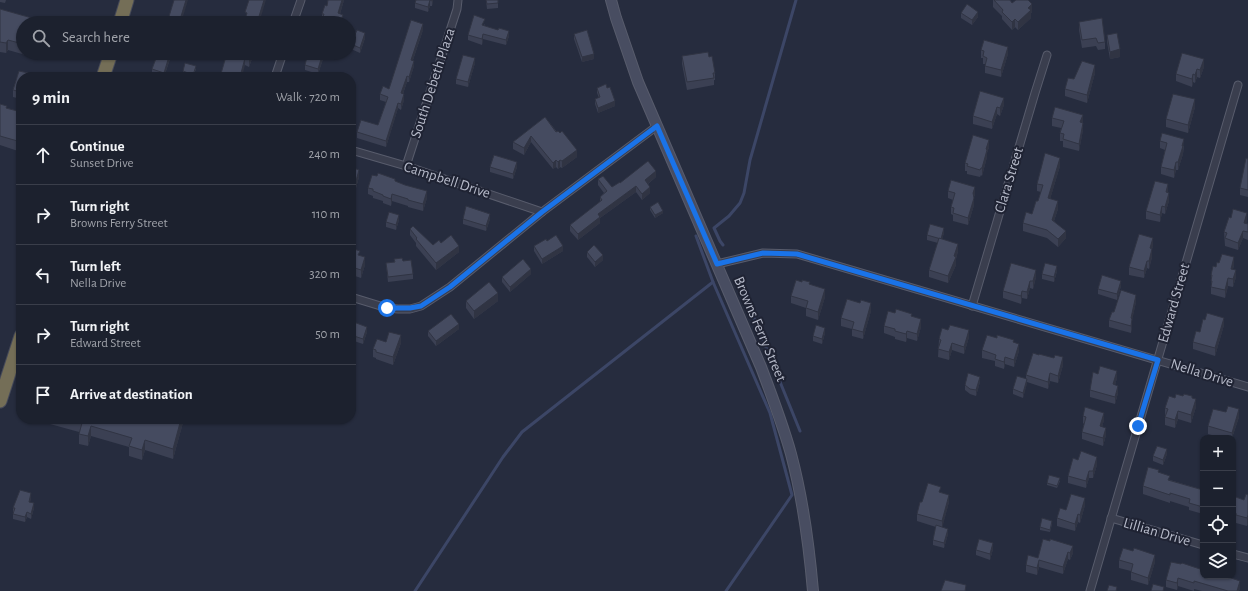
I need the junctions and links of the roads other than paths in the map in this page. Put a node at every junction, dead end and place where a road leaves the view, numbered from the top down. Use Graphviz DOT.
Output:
graph roads {
  1 [pos="127,0"];
  2 [pos="301,0"];
  3 [pos="458,0"];
  4 [pos="611,0"];
  5 [pos="122,16"];
  6 [pos="295,16"];
  7 [pos="1048,55"];
  8 [pos="109,60"];
  9 [pos="280,60"];
  10 [pos="107,72"];
  11 [pos="276,72"];
  12 [pos="1238,85"];
  13 [pos="657,126"];
  14 [pos="356,151"];
  15 [pos="406,166"];
  16 [pos="542,212"];
  17 [pos="717,264"];
  18 [pos="356,299"];
  19 [pos="972,306"];
  20 [pos="16,352"];
  21 [pos="1158,360"];
  22 [pos="1248,387"];
  23 [pos="0,402"];
  24 [pos="1111,518"];
  25 [pos="1200,544"];
  26 [pos="1236,555"];
  27 [pos="1248,558"];
  28 [pos="814,591"];
  29 [pos="1090,591"];
  1 -- 5 [label="highway"];
  2 -- 6 [label="street"];
  3 -- 15 [label="street, South Debeth Plaza"];
  4 -- 13 [label="street, Browns Ferry Street"];
  7 -- 19 [label="street, Clara Street"];
  8 -- 10 [label="highway"];
  9 -- 11 [label="street"];
  12 -- 21 [label="street, Edward Street"];
  13 -- 16 [label="street"];
  13 -- 17 [label="street, Browns Ferry Street"];
  14 -- 15 [label="street, Campbell Drive"];
  15 -- 16 [label="street, Campbell Drive"];
  16 -- 18 [label="street"];
  17 -- 19 [label="street, Nella Drive"];
  17 -- 28 [label="street, Browns Ferry Street"];
  19 -- 21 [label="street, Nella Drive"];
  20 -- 23 [label="highway"];
  21 -- 22 [label="street, Nella Drive"];
  21 -- 24 [label="street, Edward Street"];
  24 -- 25 [label="street, Lillian Drive"];
  24 -- 29 [label="street, Edward Street"];
  26 -- 27 [label="street"];
}
